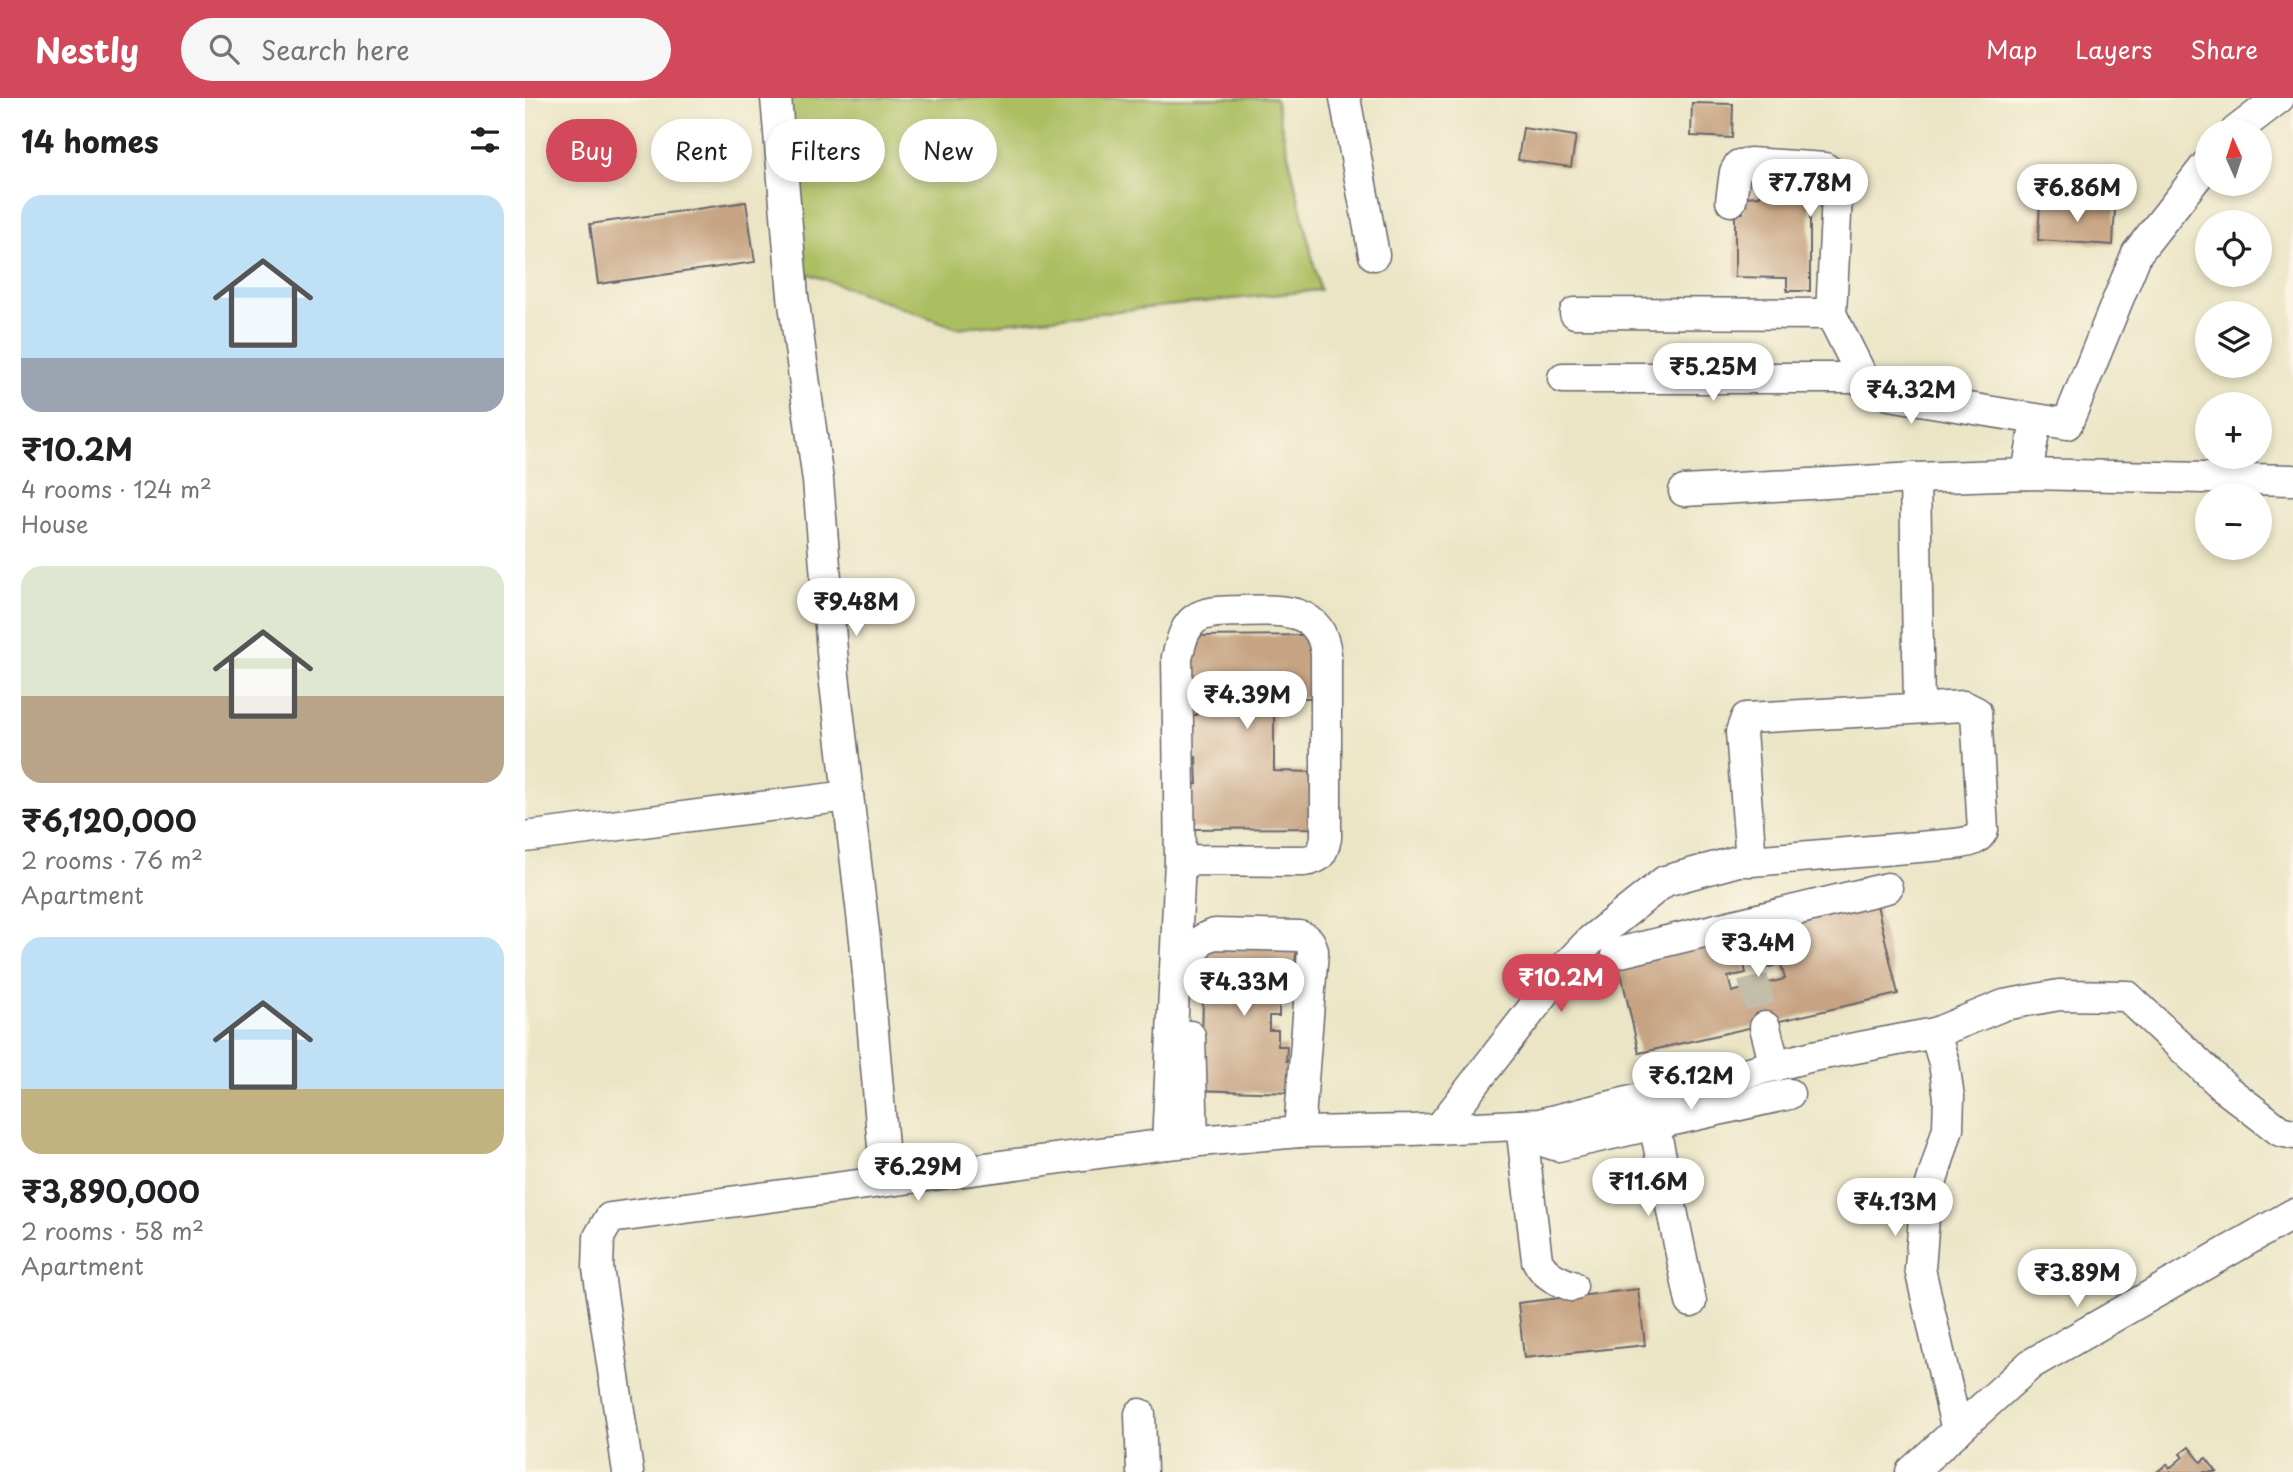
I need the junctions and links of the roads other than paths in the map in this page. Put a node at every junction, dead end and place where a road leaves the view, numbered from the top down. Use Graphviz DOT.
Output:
graph roads {
  1 [pos="776,98"];
  2 [pos="1345,98"];
  3 [pos="2279,98"];
  4 [pos="2250,119"];
  5 [pos="2195,179"];
  6 [pos="1731,201"];
  7 [pos="1374,255"];
  8 [pos="1575,313"];
  9 [pos="1831,314"];
  10 [pos="1563,377"];
  11 [pos="1863,378"];
  12 [pos="2036,420"];
  13 [pos="2027,474"];
  14 [pos="1915,478"];
  15 [pos="2293,480"];
  16 [pos="1684,491"];
  17 [pos="1919,708"];
  18 [pos="848,796"];
  19 [pos="525,837"];
  20 [pos="1180,860"];
  21 [pos="1751,860"];
  22 [pos="1887,888"];
  23 [pos="1617,954"];
  24 [pos="1765,1027"];
  25 [pos="1935,1032"];
  26 [pos="1775,1066"];
  27 [pos="1789,1094"];
  28 [pos="1654,1124"];
  29 [pos="1521,1125"];
  30 [pos="1439,1129"];
  31 [pos="1299,1132"];
  32 [pos="2293,1134"];
  33 [pos="1180,1143"];
  34 [pos="886,1181"];
  35 [pos="2293,1214"];
  36 [pos="1572,1286"];
  37 [pos="1691,1302"];
  38 [pos="1140,1414"];
  39 [pos="1957,1431"];
  40 [pos="628,1472"];
  41 [pos="1142,1472"];
  42 [pos="1911,1472"];
  1 -- 18 [label="street"];
  2 -- 7 [label="street"];
  3 -- 4 [label="street"];
  5 -- 12 [label="street"];
  6 -- 9 [label="street"];
  8 -- 9 [label="street"];
  9 -- 11 [label="street"];
  10 -- 11 [label="street"];
  11 -- 12 [label="street"];
  12 -- 13 [label="street"];
  13 -- 14 [label="street"];
  13 -- 15 [label="street"];
  14 -- 16 [label="street"];
  14 -- 17 [label="street"];
  17 -- 21 [label="street"];
  17 -- 21 [label="street"];
  18 -- 19 [label="street"];
  18 -- 34 [label="street"];
  20 -- 20 [label="street"];
  20 -- 33 [label="street"];
  21 -- 30 [label="street"];
  22 -- 23 [label="street"];
  24 -- 26 [label="street"];
  25 -- 26 [label="street"];
  25 -- 32 [label="street"];
  25 -- 39 [label="street"];
  26 -- 29 [label="street"];
  27 -- 28 [label="street"];
  28 -- 29 [label="street"];
  28 -- 37 [label="street"];
  29 -- 30 [label="street"];
  29 -- 36 [label="street"];
  30 -- 31 [label="street"];
  31 -- 33 [label="street"];
  31 -- 33 [label="street"];
  33 -- 34 [label="street"];
  34 -- 40 [label="street"];
  35 -- 39 [label="street"];
  38 -- 41 [label="street"];
  39 -- 42 [label="street"];
}
